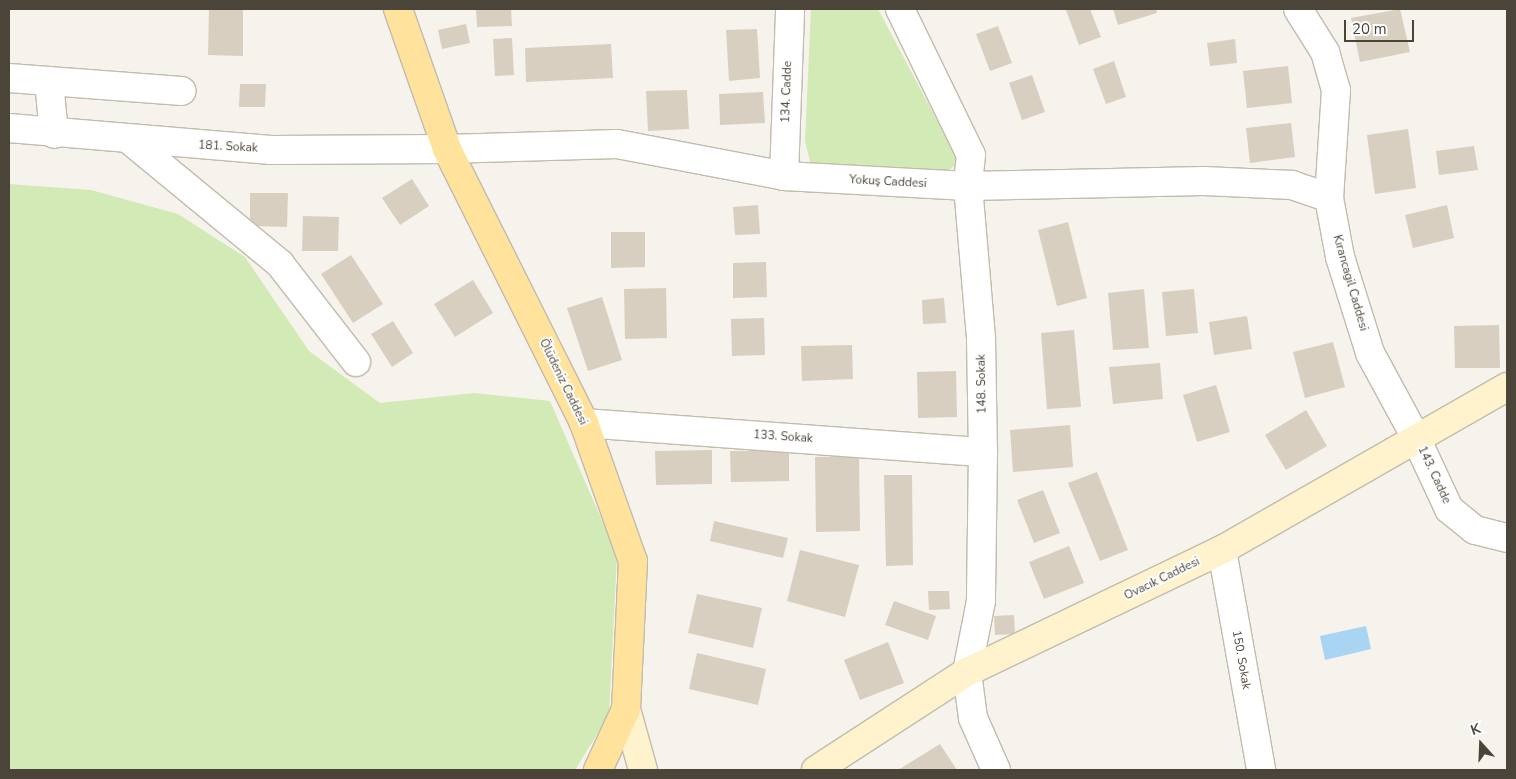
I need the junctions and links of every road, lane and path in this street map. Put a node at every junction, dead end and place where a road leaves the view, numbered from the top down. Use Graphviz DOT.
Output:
graph roads {
  1 [pos="398,9"];
  2 [pos="790,9"];
  3 [pos="900,9"];
  4 [pos="1298,9"];
  5 [pos="9,78"];
  6 [pos="49,81"];
  7 [pos="182,91"];
  8 [pos="9,128"];
  9 [pos="54,134"];
  10 [pos="131,141"];
  11 [pos="448,149"];
  12 [pos="784,176"];
  13 [pos="968,186"];
  14 [pos="1329,198"];
  15 [pos="356,362"];
  16 [pos="1507,386"];
  17 [pos="584,423"];
  18 [pos="1415,436"];
  19 [pos="983,452"];
  20 [pos="1507,538"];
  21 [pos="1222,550"];
  22 [pos="967,672"];
  23 [pos="626,709"];
  24 [pos="598,770"];
  25 [pos="643,770"];
  26 [pos="816,770"];
  27 [pos="996,770"];
  28 [pos="1261,770"];
  1 -- 11 [label="main road, Ölüdeniz Caddesi"];
  2 -- 12 [label="street, 134. Cadde"];
  3 -- 13 [label="street, 148. Sokak"];
  4 -- 14 [label="street, Kırancagil Caddesi"];
  5 -- 6 [label="street"];
  6 -- 7 [label="street"];
  6 -- 9 [label="street"];
  8 -- 9 [label="street, 181. Sokak"];
  9 -- 10 [label="street, 181. Sokak"];
  10 -- 11 [label="street, 181. Sokak"];
  10 -- 15 [label="street"];
  11 -- 12 [label="street, Yokuş Caddesi"];
  11 -- 17 [label="main road, Ölüdeniz Caddesi"];
  12 -- 13 [label="street, Yokuş Caddesi"];
  13 -- 14 [label="street, Yokuş Caddesi"];
  13 -- 19 [label="street, 148. Sokak"];
  14 -- 18 [label="street, Kırancagil Caddesi"];
  16 -- 18 [label="main road, Ovacık Caddesi"];
  17 -- 19 [label="street, 133. Sokak"];
  17 -- 23 [label="main road, Ölüdeniz Caddesi"];
  18 -- 20 [label="street, 143. Cadde"];
  18 -- 21 [label="main road, Ovacık Caddesi"];
  19 -- 22 [label="street, 148. Sokak"];
  21 -- 22 [label="main road, Ovacık Caddesi"];
  21 -- 28 [label="street, 150. Sokak"];
  22 -- 26 [label="main road, Ovacık Caddesi"];
  22 -- 27 [label="street, 148. Sokak"];
  23 -- 24 [label="main road, Ölüdeniz Caddesi"];
  23 -- 25 [label="main road"];
}
